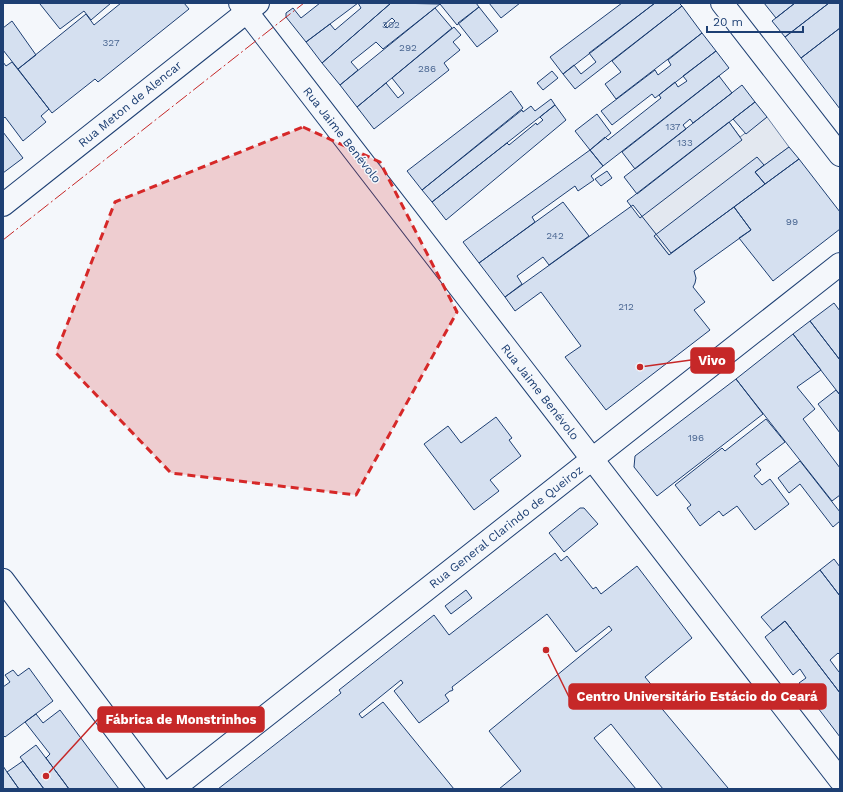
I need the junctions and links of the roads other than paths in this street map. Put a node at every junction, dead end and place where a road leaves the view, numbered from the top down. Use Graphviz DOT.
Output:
graph roads {
  1 [pos="722,3"];
  2 [pos="248,6"];
  3 [pos="840,155"];
  4 [pos="3,205"];
  5 [pos="840,264"];
  6 [pos="592,460"];
  7 [pos="3,580"];
  8 [pos="840,780"];
  9 [pos="160,789"];
  10 [pos="173,789"];
  1 -- 3 [label="street"];
  2 -- 4 [label="street, Rua Meton de Alencar"];
  2 -- 6 [label="street, Rua Jaime Benévolo"];
  5 -- 6 [label="street, Rua General Clarindo de Queiroz"];
  6 -- 8 [label="street, Rua Jaime Benévolo"];
  6 -- 10 [label="street, Rua General Clarindo de Queiroz"];
  7 -- 9 [label="street"];
}
